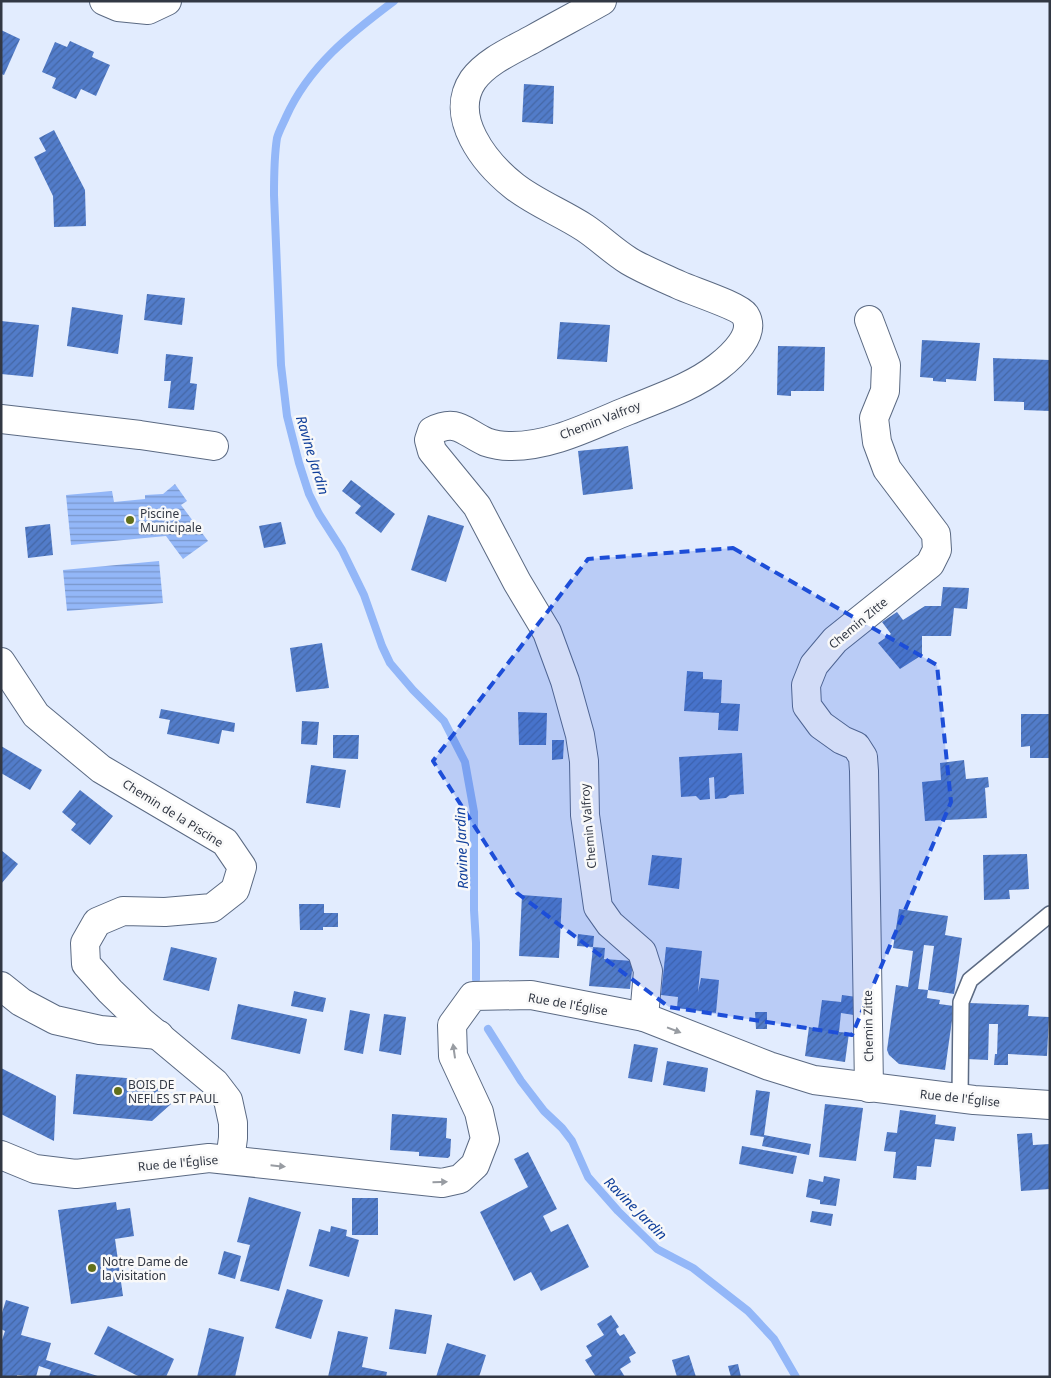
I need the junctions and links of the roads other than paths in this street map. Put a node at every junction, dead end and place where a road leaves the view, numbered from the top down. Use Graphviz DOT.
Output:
graph roads {
  1 [pos="104,1"];
  2 [pos="167,1"];
  3 [pos="602,1"];
  4 [pos="869,320"];
  5 [pos="1,419"];
  6 [pos="214,446"];
  7 [pos="1,662"];
  8 [pos="1050,914"];
  9 [pos="1,986"];
  10 [pos="644,1017"];
  11 [pos="158,1035"];
  12 [pos="869,1088"];
  13 [pos="960,1098"];
  14 [pos="1050,1105"];
  15 [pos="1,1155"];
  16 [pos="230,1160"];
  1 -- 2 [label="street"];
  3 -- 10 [label="street, Chemin Valfroy"];
  4 -- 12 [label="street, Chemin Zitte"];
  5 -- 6 [label="street"];
  7 -- 11 [label="street, Chemin de la Piscine"];
  8 -- 13 [label="lane"];
  9 -- 11 [label="street"];
  10 -- 12 [label="street, Rue de l'Église, one-way"];
  16 -- 10 [label="street, Rue de l'Église, one-way"];
  11 -- 16 [label="street, Chemin de la Piscine"];
  12 -- 13 [label="street, Rue de l'Église"];
  13 -- 14 [label="street, Rue de l'Église"];
  15 -- 16 [label="street, Rue de l'Église"];
}
